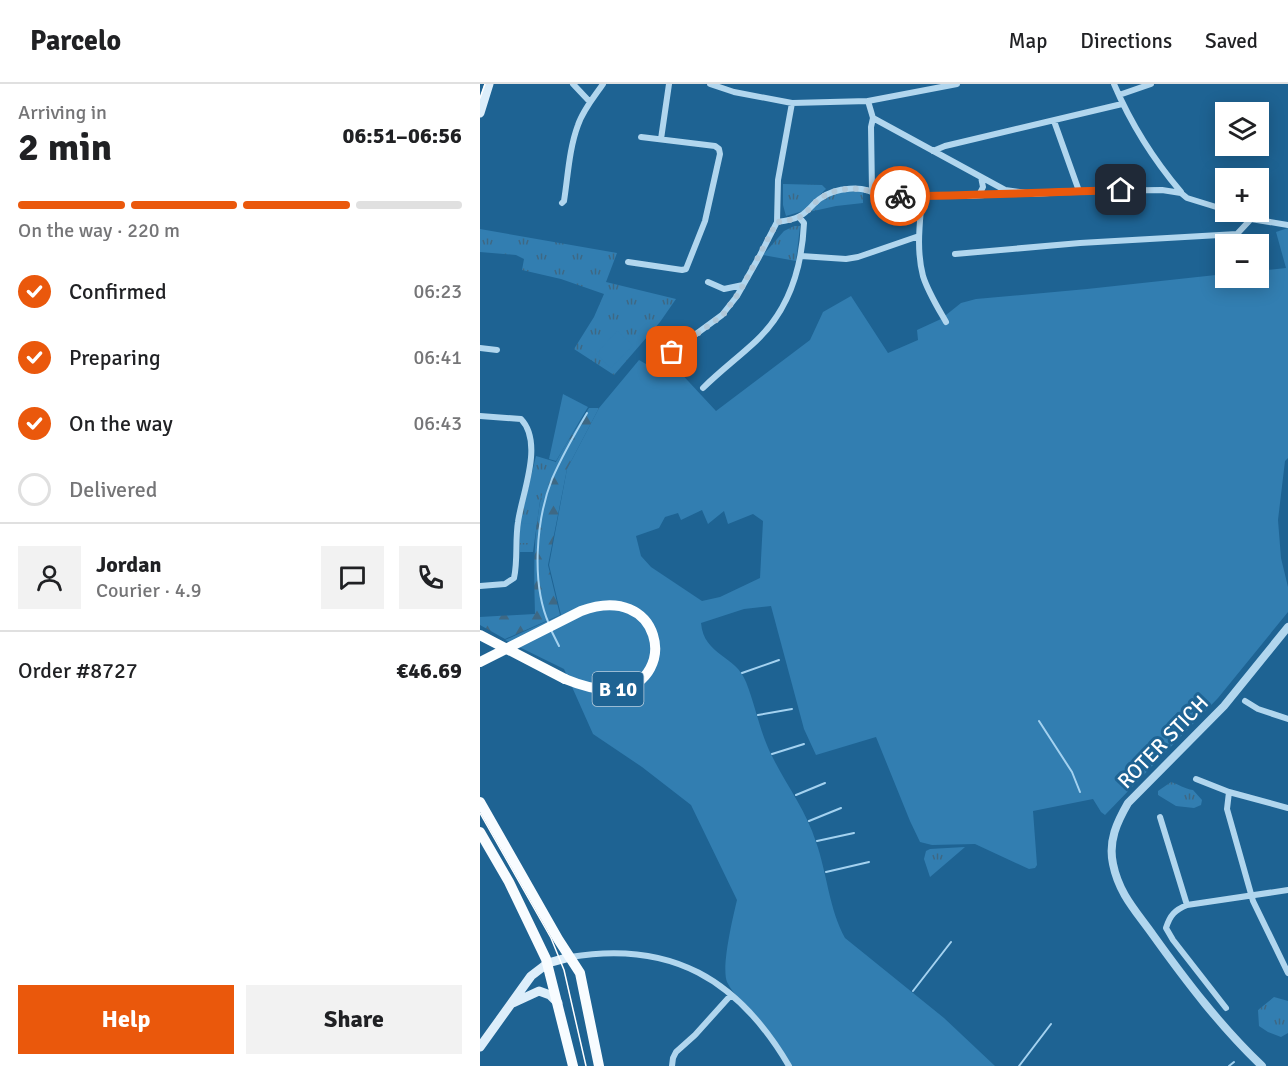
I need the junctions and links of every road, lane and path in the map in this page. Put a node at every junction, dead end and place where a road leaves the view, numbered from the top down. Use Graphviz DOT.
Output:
graph roads {
  1 [pos="489,84"];
  2 [pos="573,84"];
  3 [pos="603,84"];
  4 [pos="669,84"];
  5 [pos="710,84"];
  6 [pos="957,84"];
  7 [pos="1114,84"];
  8 [pos="1151,84"];
  9 [pos="1119,95"];
  10 [pos="868,101"];
  11 [pos="590,102"];
  12 [pos="792,103"];
  13 [pos="1122,104"];
  14 [pos="480,113"];
  15 [pos="873,118"];
  16 [pos="1054,121"];
  17 [pos="641,137"];
  18 [pos="661,139"];
  19 [pos="933,152"];
  20 [pos="981,177"];
  21 [pos="872,191"];
  22 [pos="1079,191"];
  23 [pos="1013,192"];
  24 [pos="1181,193"];
  25 [pos="979,195"];
  26 [pos="922,196"];
  27 [pos="562,203"];
  28 [pos="1215,207"];
  29 [pos="799,217"];
  30 [pos="777,222"];
  31 [pos="1248,222"];
  32 [pos="1269,222"];
  33 [pos="1288,225"];
  34 [pos="918,236"];
  35 [pos="955,254"];
  36 [pos="801,256"];
  37 [pos="628,262"];
  38 [pos="708,282"];
  39 [pos="743,285"];
  40 [pos="946,322"];
  41 [pos="480,348"];
  42 [pos="497,350"];
  43 [pos="651,368"];
  44 [pos="703,388"];
  45 [pos="480,416"];
  46 [pos="480,586"];
  47 [pos="1288,627"];
  48 [pos="480,635"];
  49 [pos="480,662"];
  50 [pos="1245,701"];
  51 [pos="1288,719"];
  52 [pos="1196,779"];
  53 [pos="1229,792"];
  54 [pos="480,802"];
  55 [pos="1288,808"];
  56 [pos="1160,817"];
  57 [pos="480,832"];
  58 [pos="1288,890"];
  59 [pos="1252,895"];
  60 [pos="1187,905"];
  61 [pos="570,957"];
  62 [pos="548,963"];
  63 [pos="1288,973"];
  64 [pos="731,995"];
  65 [pos="511,1004"];
  66 [pos="559,1004"];
  67 [pos="1226,1008"];
  68 [pos="480,1047"];
  69 [pos="573,1066"];
  70 [pos="599,1066"];
  71 [pos="672,1066"];
  72 [pos="789,1066"];
  73 [pos="1262,1066"];
  1 -- 14 [label="main road"];
  2 -- 11 [label="street"];
  3 -- 11 [label="street"];
  4 -- 18 [label="street"];
  5 -- 12 [label="street"];
  6 -- 10 [label="street"];
  7 -- 9 [label="street"];
  8 -- 9 [label="street"];
  9 -- 13 [label="street"];
  10 -- 12 [label="street"];
  10 -- 15 [label="street"];
  11 -- 27 [label="street"];
  12 -- 30 [label="street"];
  13 -- 16 [label="street"];
  13 -- 24 [label="street"];
  15 -- 19 [label="street"];
  15 -- 21 [label="street"];
  16 -- 19 [label="street"];
  16 -- 22 [label="street"];
  17 -- 18 [label="street"];
  18 -- 37 [label="street"];
  19 -- 20 [label="street"];
  20 -- 23 [label="street"];
  20 -- 25 [label="street"];
  21 -- 26 [label="street"];
  21 -- 29 [label="street"];
  22 -- 23 [label="street"];
  22 -- 24 [label="street"];
  23 -- 25 [label="street"];
  24 -- 28 [label="street"];
  25 -- 26 [label="street"];
  26 -- 34 [label="street"];
  29 -- 30 [label="street"];
  29 -- 36 [label="street"];
  30 -- 39 [label="street"];
  31 -- 35 [label="street"];
  32 -- 33 [label="street"];
  34 -- 36 [label="street"];
  34 -- 40 [label="street"];
  36 -- 44 [label="street"];
  38 -- 39 [label="street"];
  39 -- 43 [label="street"];
  41 -- 42 [label="street"];
  45 -- 46 [label="street"];
  47 -- 73 [label="street, ROTER STICH"];
  48 -- 49 [label="highway, B 10, bridge"];
  50 -- 51 [label="street"];
  52 -- 53 [label="street"];
  53 -- 55 [label="street"];
  53 -- 59 [label="street"];
  54 -- 61 [label="main road"];
  56 -- 60 [label="street"];
  57 -- 62 [label="main road"];
  58 -- 59 [label="street"];
  59 -- 60 [label="street"];
  59 -- 63 [label="street"];
  60 -- 67 [label="street"];
  61 -- 62 [label="main road"];
  61 -- 64 [label="street"];
  61 -- 70 [label="main road"];
  62 -- 65 [label="main road"];
  62 -- 66 [label="main road"];
  64 -- 71 [label="street"];
  64 -- 72 [label="street"];
  65 -- 66 [label="main road"];
  65 -- 68 [label="main road"];
  66 -- 69 [label="main road"];
}
